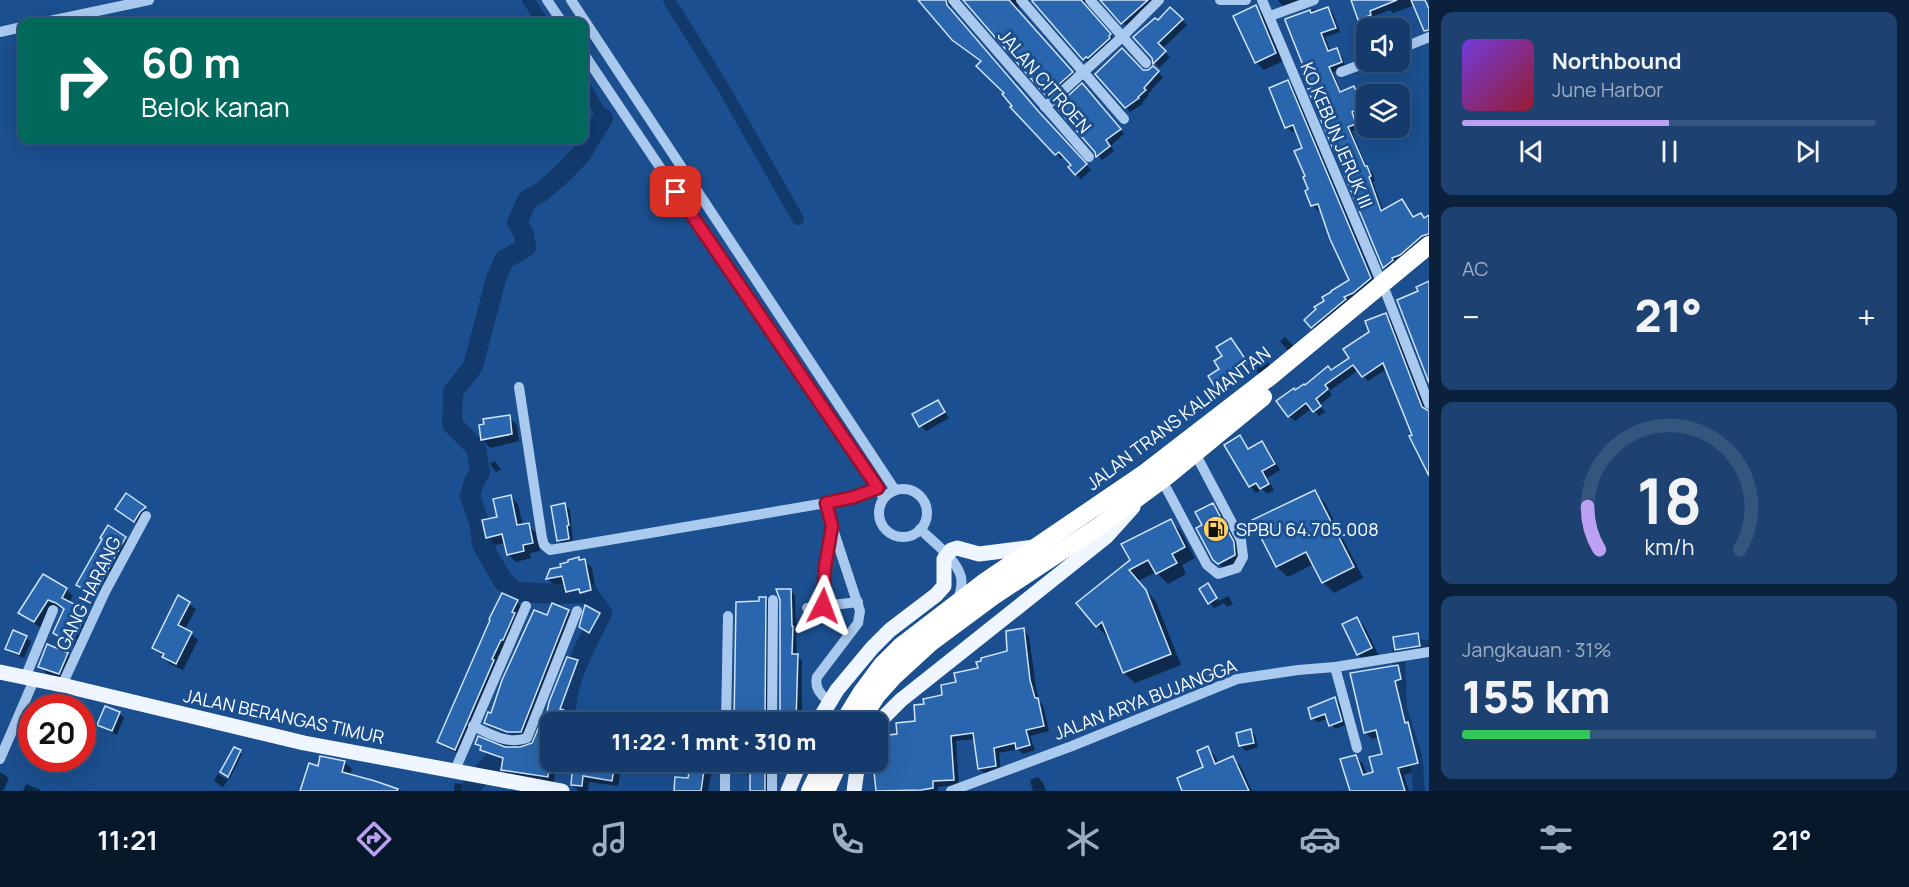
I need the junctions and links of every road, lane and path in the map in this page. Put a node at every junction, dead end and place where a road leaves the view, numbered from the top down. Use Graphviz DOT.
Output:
graph roads {
  1 [pos="149,0"];
  2 [pos="547,0"];
  3 [pos="571,0"];
  4 [pos="953,0"];
  5 [pos="1021,0"];
  6 [pos="1090,0"];
  7 [pos="1159,0"];
  8 [pos="1220,0"];
  9 [pos="1226,0"];
  10 [pos="1246,0"];
  11 [pos="1262,0"];
  12 [pos="1314,0"];
  13 [pos="1270,16"];
  14 [pos="64,18"];
  15 [pos="559,18"];
  16 [pos="583,18"];
  17 [pos="588,26"];
  18 [pos="18,28"];
  19 [pos="0,32"];
  20 [pos="1122,37"];
  21 [pos="1429,37"];
  22 [pos="1410,45"];
  23 [pos="588,60"];
  24 [pos="1146,63"];
  25 [pos="1356,66"];
  26 [pos="1083,72"];
  27 [pos="1341,72"];
  28 [pos="1045,107"];
  29 [pos="1124,119"];
  30 [pos="1089,157"];
  31 [pos="1424,255"];
  32 [pos="1384,288"];
  33 [pos="519,387"];
  34 [pos="1429,404"];
  35 [pos="1195,453"];
  36 [pos="1162,480"];
  37 [pos="895,490"];
  38 [pos="881,493"];
  39 [pos="1137,499"];
  40 [pos="826,503"];
  41 [pos="146,516"];
  42 [pos="832,526"];
  43 [pos="920,529"];
  44 [pos="1037,546"];
  45 [pos="946,555"];
  46 [pos="773,600"];
  47 [pos="858,602"];
  48 [pos="526,606"];
  49 [pos="823,606"];
  50 [pos="807,608"];
  51 [pos="54,610"];
  52 [pos="577,611"];
  53 [pos="952,613"];
  54 [pos="728,616"];
  55 [pos="1429,652"];
  56 [pos="1335,667"];
  57 [pos="0,672"];
  58 [pos="30,679"];
  59 [pos="62,685"];
  60 [pos="830,703"];
  61 [pos="726,712"];
  62 [pos="772,712"];
  63 [pos="825,712"];
  64 [pos="850,712"];
  65 [pos="866,712"];
  66 [pos="888,713"];
  67 [pos="473,726"];
  68 [pos="1357,748"];
  69 [pos="0,759"];
  70 [pos="455,770"];
  71 [pos="725,772"];
  72 [pos="772,772"];
  73 [pos="796,772"];
  74 [pos="819,772"];
  75 [pos="835,772"];
  76 [pos="857,772"];
  77 [pos="536,789"];
  78 [pos="962,789"];
  79 [pos="562,791"];
  80 [pos="724,791"];
  81 [pos="772,791"];
  82 [pos="788,791"];
  83 [pos="810,791"];
  84 [pos="826,791"];
  85 [pos="854,791"];
  86 [pos="951,791"];
  1 -- 14 [label="street"];
  2 -- 15 [label="street"];
  3 -- 16 [label="street"];
  4 -- 28 [label="street, JALAN CITROEN"];
  5 -- 26 [label="street"];
  6 -- 20 [label="street"];
  7 -- 20 [label="street"];
  8 -- 9 [label="street"];
  9 -- 10 [label="street"];
  11 -- 13 [label="street, KO KEBUN JERUK III"];
  12 -- 13 [label="street"];
  13 -- 32 [label="street, KO KEBUN JERUK III"];
  17 -- 37 [label="street"];
  18 -- 19 [label="street"];
  20 -- 24 [label="street"];
  20 -- 26 [label="street"];
  21 -- 22 [label="street"];
  23 -- 38 [label="street"];
  25 -- 27 [label="street"];
  26 -- 28 [label="street"];
  26 -- 29 [label="street"];
  28 -- 30 [label="street, JALAN CITROEN"];
  31 -- 32 [label="highway, JALAN TRANS KALIMANTAN"];
  32 -- 34 [label="street, KO KEBUN JERUK III"];
  32 -- 35 [label="highway, JALAN TRANS KALIMANTAN"];
  32 -- 44 [label="highway, JALAN TRANS KALIMANTAN"];
  33 -- 40 [label="street"];
  35 -- 36 [label="highway, JALAN TRANS KALIMANTAN"];
  35 -- 36 [label="street"];
  36 -- 39 [label="highway, JALAN TRANS KALIMANTAN"];
  37 -- 38 [label="street"];
  37 -- 43 [label="street"];
  38 -- 40 [label="street"];
  38 -- 43 [label="street"];
  39 -- 53 [label="highway, JALAN TRANS KALIMANTAN"];
  39 -- 66 [label="main road"];
  40 -- 42 [label="street"];
  41 -- 59 [label="street, GANG HARANG"];
  42 -- 47 [label="street"];
  42 -- 49 [label="street"];
  43 -- 45 [label="street"];
  44 -- 45 [label="main road"];
  44 -- 53 [label="highway, JALAN TRANS KALIMANTAN"];
  45 -- 53 [label="street"];
  45 -- 60 [label="main road"];
  46 -- 62 [label="street"];
  47 -- 49 [label="street"];
  47 -- 60 [label="street"];
  48 -- 67 [label="street"];
  49 -- 50 [label="street"];
  51 -- 58 [label="street"];
  52 -- 67 [label="street"];
  53 -- 64 [label="highway"];
  53 -- 65 [label="highway"];
  54 -- 61 [label="street"];
  55 -- 56 [label="street, JALAN ARYA BUJANGGA"];
  56 -- 68 [label="street"];
  56 -- 78 [label="street, JALAN ARYA BUJANGGA"];
  57 -- 58 [label="main road, JALAN BERANGAS TIMUR"];
  58 -- 59 [label="main road, JALAN BERANGAS TIMUR"];
  58 -- 69 [label="street"];
  59 -- 70 [label="main road, JALAN BERANGAS TIMUR"];
  60 -- 63 [label="main road"];
  67 -- 70 [label="street"];
  70 -- 77 [label="main road, JALAN BERANGAS TIMUR"];
  71 -- 80 [label="street"];
  72 -- 81 [label="street"];
  73 -- 82 [label="main road"];
  74 -- 83 [label="highway"];
  75 -- 84 [label="highway"];
  76 -- 85 [label="main road"];
  77 -- 79 [label="main road, JALAN BERANGAS TIMUR"];
  78 -- 86 [label="street, JALAN ARYA BUJANGGA"];
}
